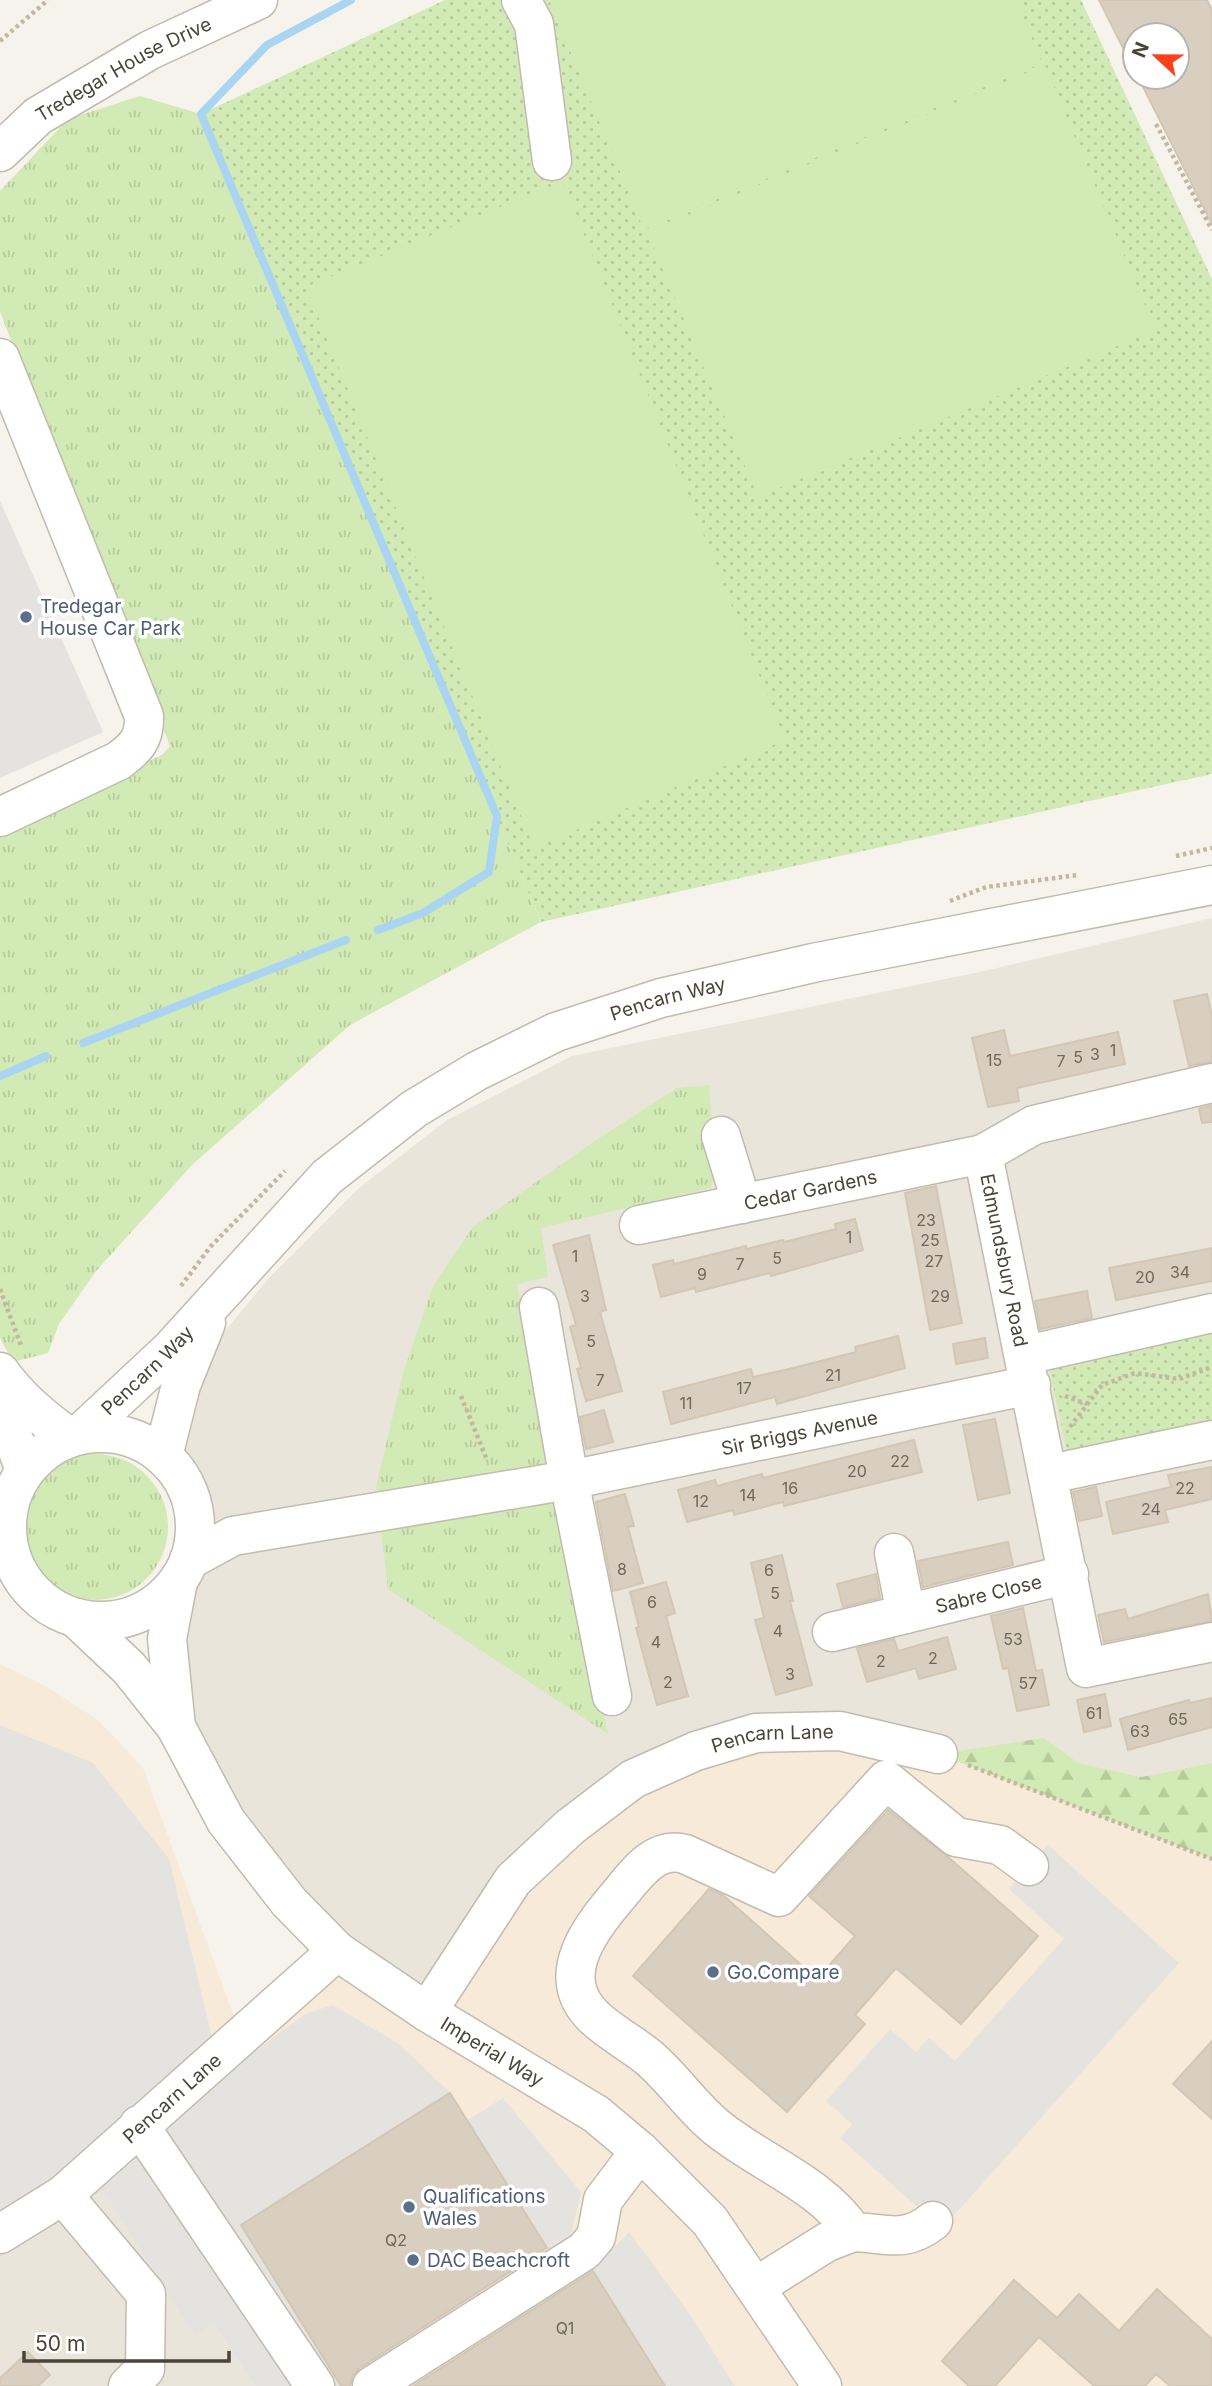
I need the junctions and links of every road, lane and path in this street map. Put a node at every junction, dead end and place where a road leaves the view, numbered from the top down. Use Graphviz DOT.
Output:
graph roads {
  1 [pos="48,0"];
  2 [pos="258,0"];
  3 [pos="521,0"];
  4 [pos="0,41"];
  5 [pos="1156,124"];
  6 [pos="0,152"];
  7 [pos="552,161"];
  8 [pos="1212,230"];
  9 [pos="0,358"];
  10 [pos="0,817"];
  11 [pos="1212,885"];
  12 [pos="1212,1083"];
  13 [pos="721,1136"];
  14 [pos="983,1154"];
  15 [pos="742,1204"];
  16 [pos="639,1225"];
  17 [pos="215,1301"];
  18 [pos="539,1307"];
  19 [pos="1212,1313"];
  20 [pos="1212,1367"];
  21 [pos="1028,1370"];
  22 [pos="0,1372"];
  23 [pos="461,1396"];
  24 [pos="0,1400"];
  25 [pos="75,1436"];
  26 [pos="1205,1441"];
  27 [pos="163,1456"];
  28 [pos="497,1458"];
  29 [pos="1049,1469"];
  30 [pos="569,1480"];
  31 [pos="186,1487"];
  32 [pos="12,1492"];
  33 [pos="286,1525"];
  34 [pos="894,1553"];
  35 [pos="183,1570"];
  36 [pos="1069,1574"];
  37 [pos="0,1598"];
  38 [pos="59,1609"];
  39 [pos="906,1614"];
  40 [pos="832,1632"];
  41 [pos="1212,1642"];
  42 [pos="612,1696"];
  43 [pos="176,1727"];
  44 [pos="938,1754"];
  45 [pos="1212,1859"];
  46 [pos="1029,1866"];
  47 [pos="337,1951"];
  48 [pos="427,2012"];
  49 [pos="139,2125"];
  50 [pos="640,2151"];
  51 [pos="63,2195"];
  52 [pos="933,2221"];
  53 [pos="853,2232"];
  54 [pos="0,2234"];
  55 [pos="757,2286"];
  56 [pos="817,2382"];
  57 [pos="128,2386"];
  58 [pos="315,2386"];
  59 [pos="372,2386"];
  1 -- 4 [label="path"];
  2 -- 6 [label="street, Tredegar House Drive"];
  3 -- 7 [label="street"];
  5 -- 8 [label="path"];
  9 -- 10 [label="street"];
  11 -- 17 [label="street, Pencarn Way"];
  12 -- 14 [label="street, Edmundsbury Road"];
  13 -- 15 [label="street"];
  14 -- 15 [label="street, Cedar Gardens"];
  14 -- 21 [label="street, Edmundsbury Road"];
  15 -- 16 [label="street, Cedar Gardens"];
  17 -- 25 [label="street, Pencarn Way"];
  17 -- 27 [label="street, Pencarn Way"];
  18 -- 30 [label="street"];
  19 -- 21 [label="street, Edmundsbury Road"];
  20 -- 29 [label="path"];
  21 -- 29 [label="street, Edmundsbury Road"];
  21 -- 30 [label="street, Sir Briggs Avenue"];
  22 -- 25 [label="street"];
  23 -- 28 [label="path"];
  24 -- 32 [label="street"];
  25 -- 27 [label="street"];
  25 -- 32 [label="street"];
  26 -- 29 [label="street"];
  27 -- 31 [label="street"];
  29 -- 36 [label="street, Edmundsbury Road"];
  30 -- 33 [label="street, Sir Briggs Avenue"];
  30 -- 42 [label="street"];
  31 -- 33 [label="street, Sir Briggs Avenue"];
  31 -- 35 [label="street"];
  32 -- 38 [label="street"];
  33 -- 35 [label="street, Sir Briggs Avenue"];
  34 -- 39 [label="street"];
  35 -- 38 [label="street"];
  35 -- 43 [label="street, Imperial Way"];
  36 -- 39 [label="street, Sabre Close"];
  36 -- 41 [label="street, Edmundsbury Road"];
  37 -- 38 [label="street"];
  38 -- 43 [label="street, Imperial Way"];
  39 -- 40 [label="street, Sabre Close"];
  43 -- 47 [label="street, Imperial Way"];
  44 -- 45 [label="path"];
  44 -- 48 [label="street, Pencarn Lane"];
  46 -- 53 [label="street"];
  47 -- 48 [label="street, Imperial Way"];
  47 -- 49 [label="street, Pencarn Lane"];
  48 -- 50 [label="street, Imperial Way"];
  49 -- 51 [label="street, Pencarn Lane"];
  49 -- 58 [label="street"];
  50 -- 55 [label="street, Imperial Way"];
  50 -- 59 [label="street"];
  51 -- 54 [label="street, Pencarn Lane"];
  51 -- 57 [label="street"];
  52 -- 53 [label="street"];
  53 -- 55 [label="street"];
  55 -- 56 [label="street, Imperial Way"];
}
